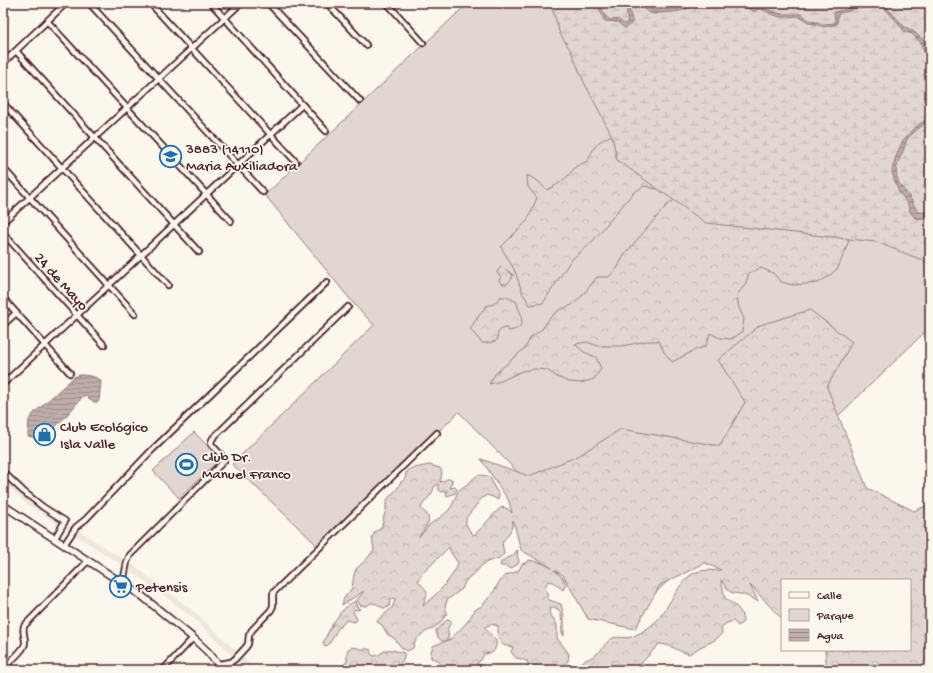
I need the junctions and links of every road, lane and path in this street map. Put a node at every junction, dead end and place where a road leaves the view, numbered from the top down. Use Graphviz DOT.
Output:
graph roads {
  1 [pos="66,3"];
  2 [pos="89,3"];
  3 [pos="150,3"];
  4 [pos="211,3"];
  5 [pos="241,3"];
  6 [pos="268,3"];
  7 [pos="327,3"];
  8 [pos="387,3"];
  9 [pos="225,18"];
  10 [pos="48,21"];
  11 [pos="423,43"];
  12 [pos="366,45"];
  13 [pos="191,48"];
  14 [pos="16,51"];
  15 [pos="3,63"];
  16 [pos="159,79"];
  17 [pos="360,101"];
  18 [pos="3,103"];
  19 [pos="302,105"];
  20 [pos="127,108"];
  21 [pos="326,131"];
  22 [pos="270,135"];
  23 [pos="95,138"];
  24 [pos="296,162"];
  25 [pos="238,165"];
  26 [pos="3,168"];
  27 [pos="62,168"];
  28 [pos="264,192"];
  29 [pos="206,195"];
  30 [pos="30,198"];
  31 [pos="3,222"];
  32 [pos="231,222"];
  33 [pos="174,224"];
  34 [pos="3,233"];
  35 [pos="199,252"];
  36 [pos="141,255"];
  37 [pos="327,282"];
  38 [pos="109,285"];
  39 [pos="168,285"];
  40 [pos="3,298"];
  41 [pos="348,307"];
  42 [pos="16,313"];
  43 [pos="136,314"];
  44 [pos="77,315"];
  45 [pos="3,325"];
  46 [pos="45,345"];
  47 [pos="104,345"];
  48 [pos="70,373"];
  49 [pos="3,384"];
  50 [pos="437,433"];
  51 [pos="3,472"];
  52 [pos="3,505"];
  53 [pos="55,538"];
  54 [pos="64,545"];
  55 [pos="88,561"];
  56 [pos="123,583"];
  57 [pos="193,638"];
  58 [pos="219,664"];
  59 [pos="3,669"];
  60 [pos="162,670"];
  61 [pos="224,670"];
  1 -- 10 [label="street"];
  2 -- 16 [label="street"];
  3 -- 13 [label="street"];
  4 -- 9 [label="street"];
  5 -- 9 [label="street"];
  6 -- 17 [label="street"];
  7 -- 12 [label="street"];
  8 -- 11 [label="street"];
  9 -- 13 [label="street"];
  9 -- 19 [label="street"];
  10 -- 14 [label="street"];
  10 -- 20 [label="street"];
  13 -- 16 [label="street"];
  13 -- 22 [label="street"];
  14 -- 15 [label="street"];
  14 -- 23 [label="street"];
  16 -- 20 [label="street"];
  16 -- 25 [label="street"];
  18 -- 27 [label="street"];
  19 -- 21 [label="street"];
  19 -- 22 [label="street"];
  20 -- 23 [label="street"];
  20 -- 29 [label="street"];
  22 -- 24 [label="street"];
  22 -- 25 [label="street"];
  23 -- 27 [label="street"];
  23 -- 33 [label="street"];
  25 -- 28 [label="street"];
  25 -- 29 [label="street"];
  26 -- 30 [label="street"];
  27 -- 30 [label="street"];
  27 -- 36 [label="street"];
  29 -- 32 [label="street"];
  29 -- 33 [label="street"];
  30 -- 31 [label="street"];
  30 -- 38 [label="street"];
  33 -- 35 [label="street"];
  33 -- 36 [label="street"];
  34 -- 44 [label="street, 24 de Mayo"];
  36 -- 38 [label="street"];
  36 -- 39 [label="street"];
  37 -- 54 [label="street"];
  38 -- 43 [label="street"];
  38 -- 44 [label="street"];
  40 -- 42 [label="street"];
  41 -- 56 [label="street"];
  42 -- 45 [label="street"];
  42 -- 46 [label="street"];
  44 -- 46 [label="street"];
  44 -- 47 [label="street, 24 de Mayo"];
  46 -- 48 [label="street"];
  46 -- 49 [label="street"];
  50 -- 58 [label="street"];
  51 -- 53 [label="street"];
  52 -- 53 [label="street"];
  53 -- 54 [label="street"];
  54 -- 55 [label="street"];
  55 -- 56 [label="street"];
  55 -- 59 [label="street"];
  56 -- 57 [label="street"];
  57 -- 58 [label="street"];
  57 -- 60 [label="street"];
  58 -- 61 [label="street"];
}
